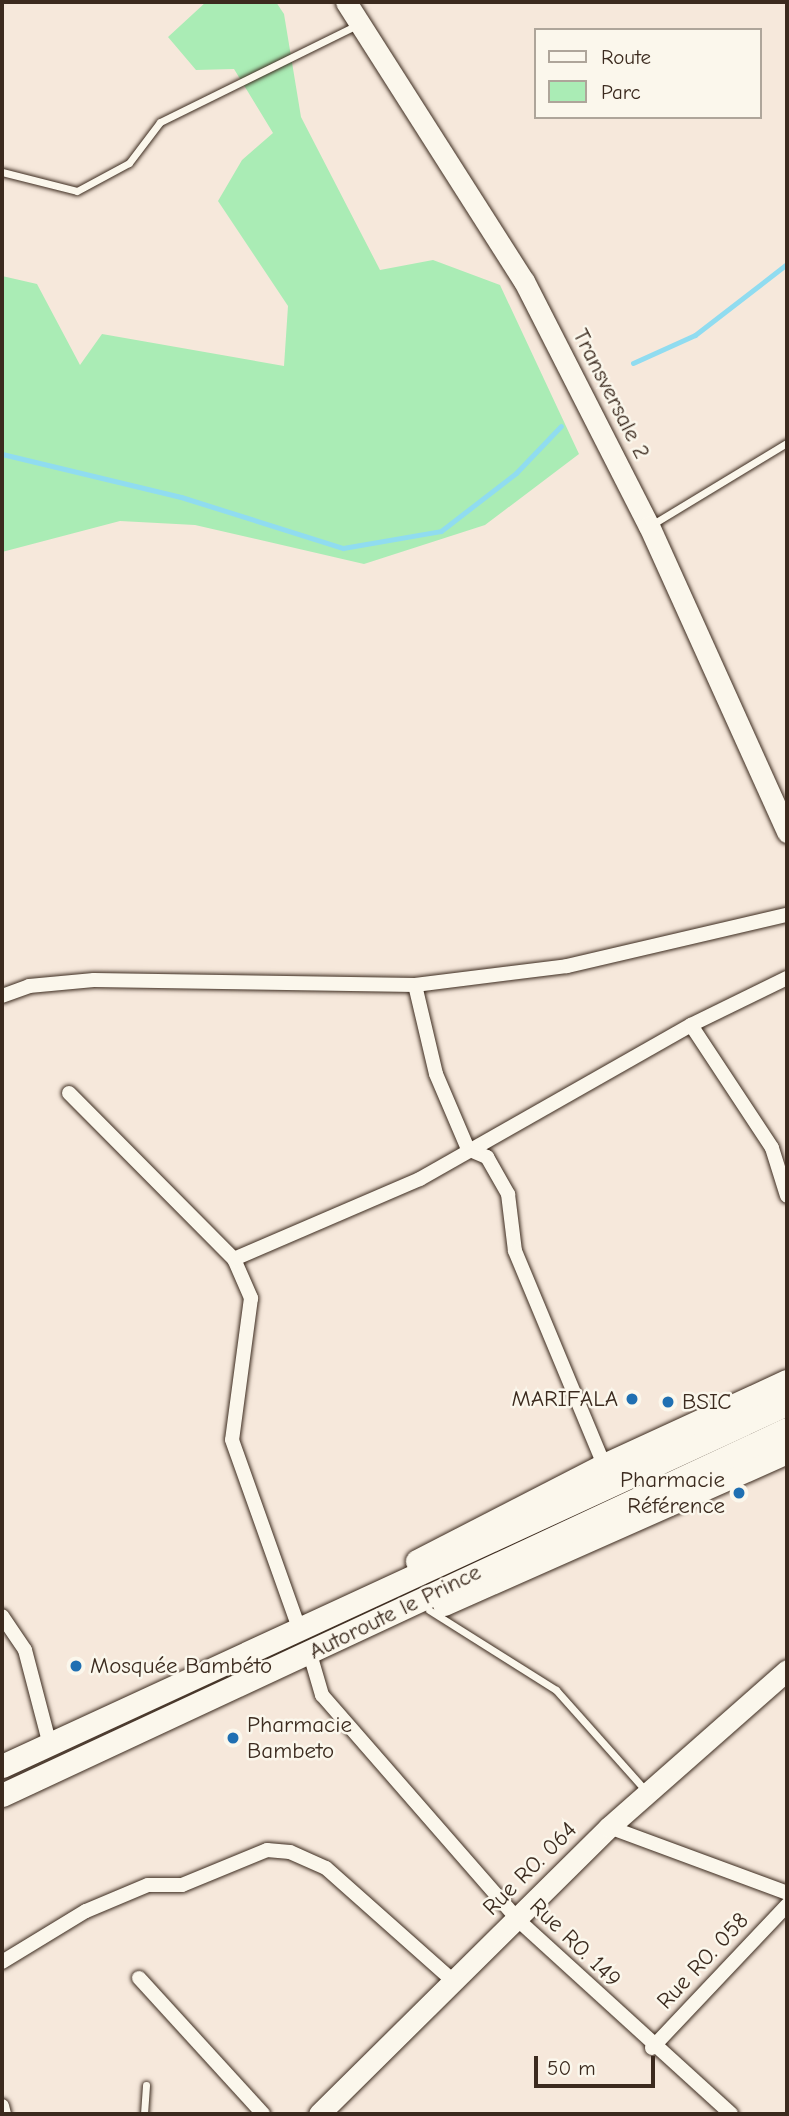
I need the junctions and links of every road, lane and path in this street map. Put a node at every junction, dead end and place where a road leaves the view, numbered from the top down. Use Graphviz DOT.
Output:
graph roads {
  1 [pos="346,2"];
  2 [pos="360,24"];
  3 [pos="2,172"];
  4 [pos="787,443"];
  5 [pos="649,526"];
  6 [pos="787,832"];
  7 [pos="787,915"];
  8 [pos="787,978"];
  9 [pos="415,985"];
  10 [pos="2,996"];
  11 [pos="691,1025"];
  12 [pos="69,1093"];
  13 [pos="468,1149"];
  14 [pos="787,1196"];
  15 [pos="234,1259"];
  16 [pos="787,1381"];
  17 [pos="787,1404"];
  18 [pos="787,1429"];
  19 [pos="787,1452"];
  20 [pos="604,1465"];
  21 [pos="608,1501"];
  22 [pos="429,1610"];
  23 [pos="2,1616"];
  24 [pos="300,1631"];
  25 [pos="310,1654"];
  26 [pos="787,1670"];
  27 [pos="50,1745"];
  28 [pos="2,1766"];
  29 [pos="2,1795"];
  30 [pos="649,1795"];
  31 [pos="610,1827"];
  32 [pos="787,1894"];
  33 [pos="787,1905"];
  34 [pos="518,1920"];
  35 [pos="2,1962"];
  36 [pos="139,1978"];
  37 [pos="452,1980"];
  38 [pos="652,2048"];
  39 [pos="146,2085"];
  40 [pos="2,2106"];
  41 [pos="4,2114"];
  42 [pos="144,2114"];
  43 [pos="263,2114"];
  44 [pos="319,2114"];
  45 [pos="731,2114"];
  1 -- 2 [label="main road, Transversale 2"];
  2 -- 3 [label="lane"];
  2 -- 5 [label="main road, Transversale 2"];
  4 -- 5 [label="lane"];
  5 -- 6 [label="main road, Transversale 2"];
  7 -- 9 [label="street"];
  8 -- 11 [label="street"];
  9 -- 10 [label="street"];
  9 -- 13 [label="street"];
  11 -- 13 [label="street"];
  11 -- 14 [label="street"];
  12 -- 15 [label="street"];
  13 -- 15 [label="street"];
  13 -- 20 [label="street"];
  15 -- 24 [label="street"];
  16 -- 20 [label="main road"];
  17 -- 21 [label="main road, Autoroute le Prince"];
  18 -- 21 [label="main road, Autoroute le Prince"];
  19 -- 22 [label="main road"];
  20 -- 24 [label="main road"];
  21 -- 24 [label="main road, Autoroute le Prince"];
  21 -- 25 [label="main road, Autoroute le Prince"];
  22 -- 25 [label="main road"];
  22 -- 30 [label="lane"];
  23 -- 27 [label="street"];
  24 -- 27 [label="main road, Autoroute le Prince"];
  25 -- 29 [label="main road, Autoroute le Prince"];
  25 -- 34 [label="street, Rue RO. 149"];
  26 -- 30 [label="main road, Rue RO. 064"];
  27 -- 28 [label="main road, Autoroute le Prince"];
  30 -- 31 [label="main road, Rue RO. 064"];
  31 -- 32 [label="street"];
  31 -- 34 [label="main road, Rue RO. 064"];
  33 -- 38 [label="street, Rue RO. 058"];
  34 -- 37 [label="main road, Rue RO. 064"];
  34 -- 38 [label="street, Rue RO. 149"];
  35 -- 37 [label="street"];
  36 -- 43 [label="street"];
  37 -- 44 [label="main road, Rue RO. 064"];
  38 -- 45 [label="street, Rue RO. 149"];
  39 -- 42 [label="lane"];
  40 -- 41 [label="street"];
}
